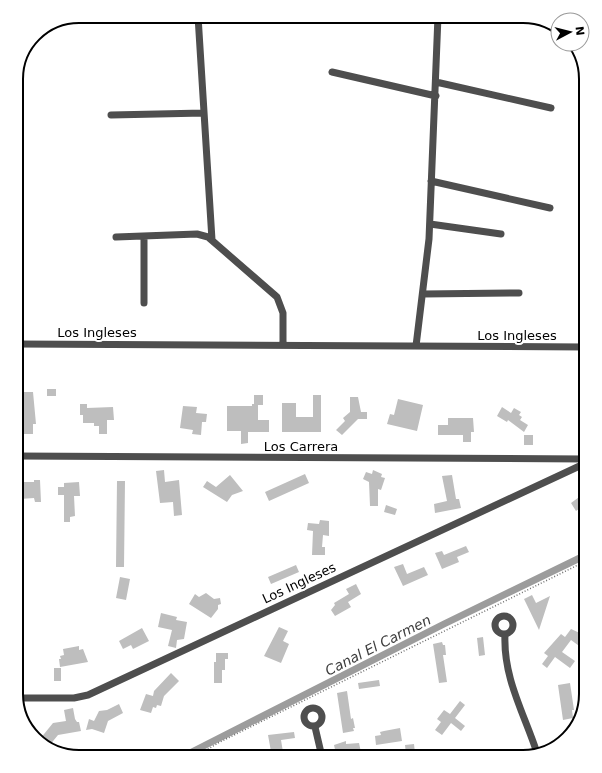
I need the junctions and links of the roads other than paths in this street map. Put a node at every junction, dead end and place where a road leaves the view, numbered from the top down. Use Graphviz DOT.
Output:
graph roads {
  1 [pos="198,23"];
  2 [pos="438,23"];
  3 [pos="332,72"];
  4 [pos="436,82"];
  5 [pos="436,96"];
  6 [pos="552,108"];
  7 [pos="204,113"];
  8 [pos="111,115"];
  9 [pos="431,181"];
  10 [pos="550,208"];
  11 [pos="430,224"];
  12 [pos="501,234"];
  13 [pos="144,236"];
  14 [pos="116,237"];
  15 [pos="212,240"];
  16 [pos="519,293"];
  17 [pos="423,294"];
  18 [pos="144,303"];
  19 [pos="23,344"];
  20 [pos="283,345"];
  21 [pos="416,346"];
  22 [pos="579,347"];
  23 [pos="23,456"];
  24 [pos="579,459"];
  25 [pos="579,466"];
  26 [pos="505,634"];
  27 [pos="23,698"];
  28 [pos="316,727"];
  29 [pos="535,749"];
  30 [pos="321,750"];
  1 -- 7 [label="street"];
  2 -- 4 [label="street"];
  3 -- 5 [label="street"];
  4 -- 5 [label="street"];
  4 -- 6 [label="street"];
  5 -- 9 [label="street"];
  7 -- 8 [label="street"];
  7 -- 15 [label="street"];
  9 -- 10 [label="street"];
  9 -- 11 [label="street"];
  11 -- 12 [label="street"];
  11 -- 17 [label="street"];
  13 -- 14 [label="street"];
  13 -- 15 [label="street"];
  13 -- 18 [label="street"];
  15 -- 20 [label="street"];
  16 -- 17 [label="street"];
  17 -- 21 [label="street"];
  19 -- 20 [label="street, Los Ingleses"];
  20 -- 21 [label="street, Los Ingleses"];
  21 -- 22 [label="street, Los Ingleses"];
  23 -- 24 [label="street, Los Carrera"];
  25 -- 27 [label="street, Los Ingleses"];
  26 -- 29 [label="street"];
  28 -- 30 [label="street"];
}
